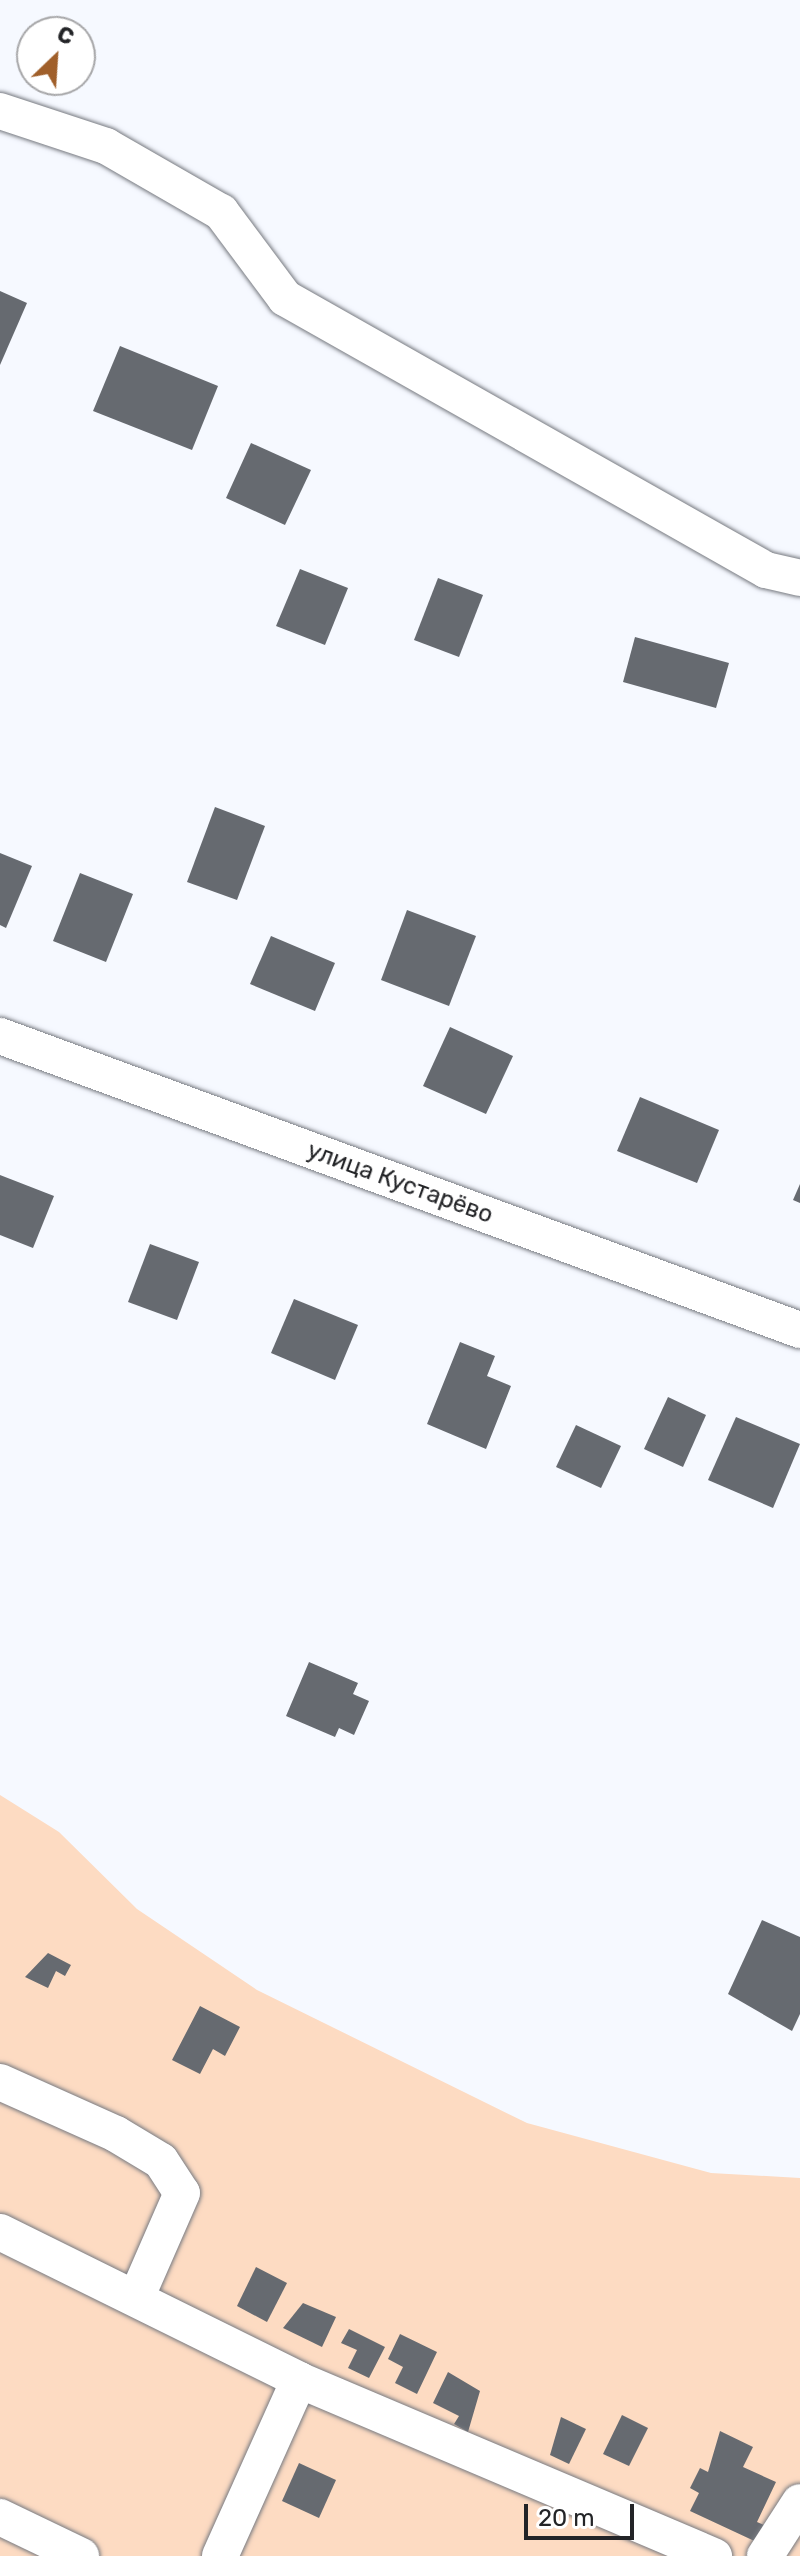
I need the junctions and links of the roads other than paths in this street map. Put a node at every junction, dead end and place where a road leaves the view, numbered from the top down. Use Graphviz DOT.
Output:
graph roads {
  1 [pos="0,111"];
  2 [pos="800,578"];
  3 [pos="0,1036"];
  4 [pos="800,1330"];
  5 [pos="0,2082"];
  6 [pos="0,2232"];
  7 [pos="137,2296"];
  8 [pos="299,2380"];
  9 [pos="800,2502"];
  10 [pos="0,2517"];
  11 [pos="81,2556"];
  12 [pos="220,2556"];
  13 [pos="714,2556"];
  14 [pos="765,2556"];
  1 -- 2 [label="street"];
  3 -- 4 [label="street, улица Кустарёво"];
  5 -- 7 [label="street"];
  6 -- 7 [label="street"];
  7 -- 8 [label="street"];
  8 -- 12 [label="street"];
  8 -- 13 [label="street"];
  9 -- 14 [label="street"];
  10 -- 11 [label="street"];
}
